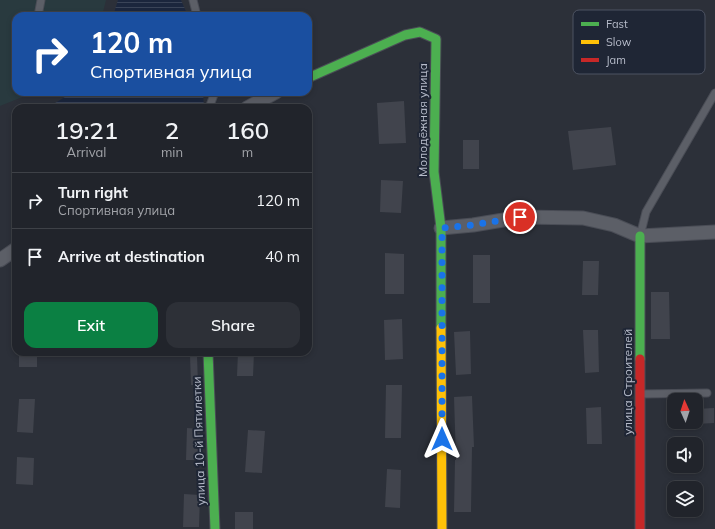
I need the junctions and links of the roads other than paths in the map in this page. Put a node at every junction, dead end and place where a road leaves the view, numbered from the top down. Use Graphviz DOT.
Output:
graph roads {
  1 [pos="41,0"];
  2 [pos="192,0"];
  3 [pos="39,12"];
  4 [pos="196,12"];
  5 [pos="312,76"];
  6 [pos="715,93"];
  7 [pos="269,96"];
  8 [pos="254,104"];
  9 [pos="442,228"];
  10 [pos="715,232"];
  11 [pos="640,236"];
  12 [pos="12,252"];
  13 [pos="0,260"];
  14 [pos="208,356"];
  15 [pos="707,393"];
  16 [pos="640,394"];
  17 [pos="215,529"];
  18 [pos="442,529"];
  19 [pos="640,529"];
  1 -- 3 [label="lane"];
  2 -- 4 [label="lane"];
  5 -- 9 [label="street, Молодёжная улица"];
  6 -- 11 [label="lane"];
  7 -- 8 [label="street"];
  9 -- 11 [label="street"];
  9 -- 18 [label="street, Молодёжная улица"];
  10 -- 11 [label="street"];
  11 -- 16 [label="street, улица Строителей"];
  12 -- 13 [label="street"];
  14 -- 17 [label="street, улица 10-й Пятилетки"];
  15 -- 16 [label="lane"];
  16 -- 19 [label="street, улица Строителей"];
}
